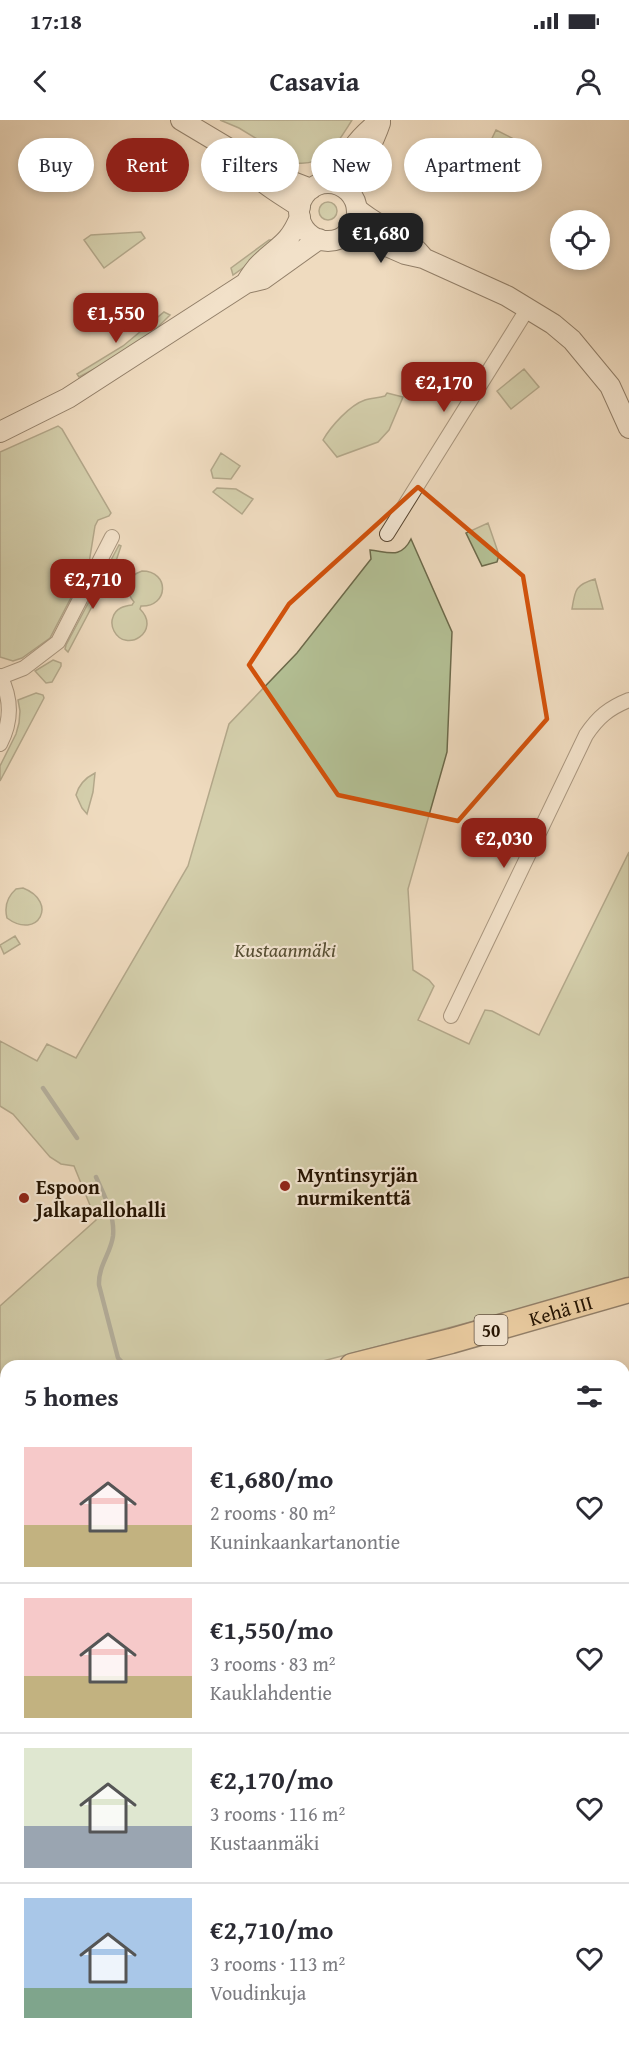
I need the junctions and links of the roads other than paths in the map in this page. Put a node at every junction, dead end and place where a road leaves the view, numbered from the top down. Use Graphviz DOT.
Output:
graph roads {
  1 [pos="181,120"];
  2 [pos="381,120"];
  3 [pos="211,138"];
  4 [pos="299,184"];
  5 [pos="311,189"];
  6 [pos="276,192"];
  7 [pos="340,192"];
  8 [pos="347,195"];
  9 [pos="300,212"];
  10 [pos="345,235"];
  11 [pos="319,239"];
  12 [pos="423,258"];
  13 [pos="246,282"];
  14 [pos="528,308"];
  15 [pos="629,428"];
  16 [pos="0,432"];
  17 [pos="387,534"];
  18 [pos="112,537"];
  19 [pos="0,676"];
  20 [pos="629,700"];
  21 [pos="0,744"];
  22 [pos="451,1016"];
  23 [pos="629,1290"];
  24 [pos="375,1360"];
  1 -- 3 [label="street"];
  2 -- 8 [label="street"];
  4 -- 5 [label="street"];
  5 -- 9 [label="street"];
  6 -- 9 [label="street"];
  7 -- 8 [label="street"];
  8 -- 10 [label="street"];
  8 -- 12 [label="street"];
  9 -- 11 [label="street"];
  9 -- 13 [label="street"];
  10 -- 11 [label="street"];
  10 -- 12 [label="street"];
  11 -- 13 [label="street"];
  12 -- 14 [label="street"];
  13 -- 16 [label="street"];
  14 -- 15 [label="street"];
  14 -- 17 [label="street"];
  18 -- 19 [label="street"];
  19 -- 21 [label="street"];
  20 -- 22 [label="street"];
  23 -- 24 [label="highway, Kehä III / 50"];
}
